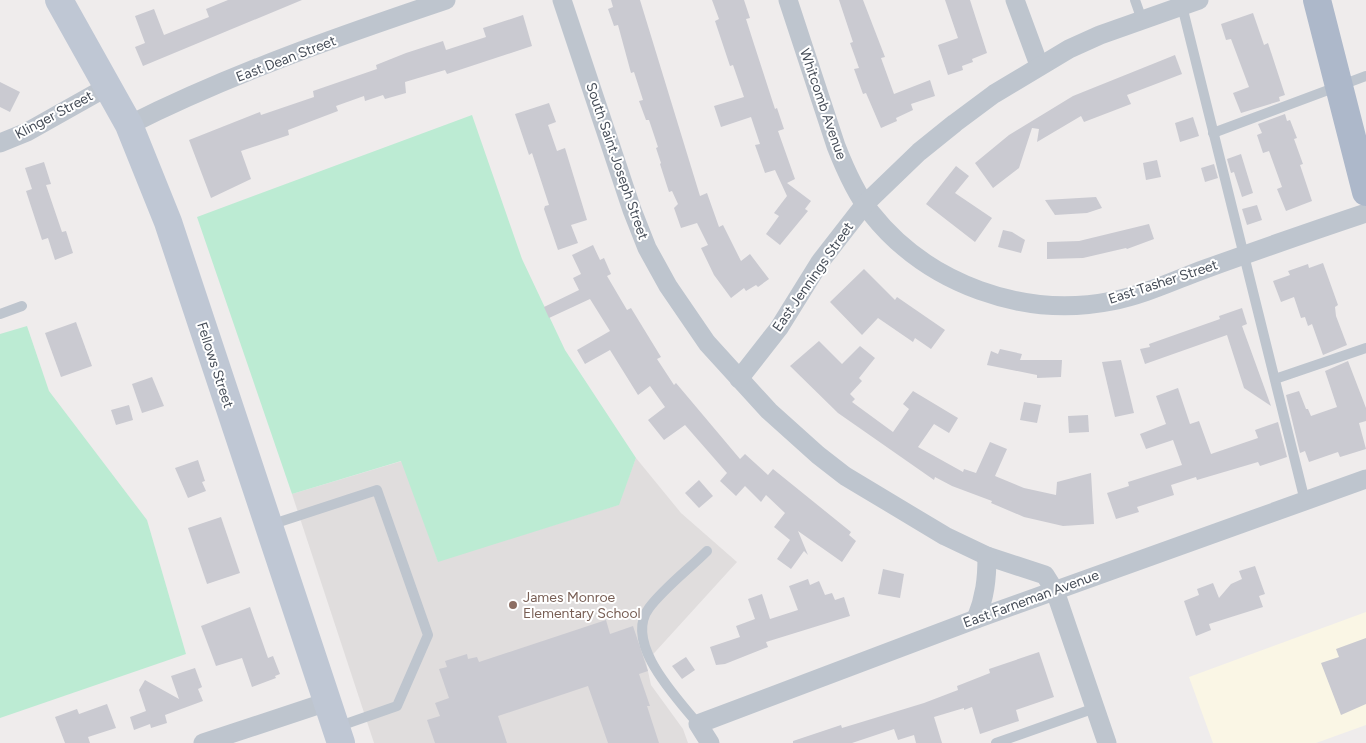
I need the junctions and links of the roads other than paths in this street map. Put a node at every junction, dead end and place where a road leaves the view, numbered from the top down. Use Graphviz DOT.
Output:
graph roads {
  1 [pos="59,0"];
  2 [pos="446,0"];
  3 [pos="562,0"];
  4 [pos="788,0"];
  5 [pos="1016,0"];
  6 [pos="1135,0"];
  7 [pos="1318,0"];
  8 [pos="1191,3"];
  9 [pos="1142,20"];
  10 [pos="1039,65"];
  11 [pos="1366,76"];
  12 [pos="1339,85"];
  13 [pos="107,86"];
  14 [pos="130,125"];
  15 [pos="1213,133"];
  16 [pos="0,143"];
  17 [pos="1366,192"];
  18 [pos="866,204"];
  19 [pos="1366,213"];
  20 [pos="1244,255"];
  21 [pos="22,306"];
  22 [pos="0,314"];
  23 [pos="1366,348"];
  24 [pos="738,378"];
  25 [pos="1275,379"];
  26 [pos="1366,479"];
  27 [pos="1305,500"];
  28 [pos="268,526"];
  29 [pos="707,552"];
  30 [pos="987,556"];
  31 [pos="1056,591"];
  32 [pos="976,619"];
  33 [pos="327,702"];
  34 [pos="1095,708"];
  35 [pos="698,724"];
  36 [pos="338,735"];
  37 [pos="203,743"];
  38 [pos="710,743"];
  39 [pos="996,743"];
  40 [pos="1107,743"];
  1 -- 13 [label="street, Fellows Street"];
  2 -- 14 [label="street, East Dean Street"];
  3 -- 24 [label="street, South Saint Joseph Street"];
  4 -- 18 [label="street, Whitcomb Avenue"];
  5 -- 10 [label="street"];
  6 -- 9 [label="lane"];
  7 -- 12 [label="main road"];
  8 -- 9 [label="street, East Jennings Street"];
  8 -- 15 [label="lane"];
  9 -- 10 [label="street, East Jennings Street"];
  10 -- 18 [label="street, East Jennings Street"];
  11 -- 12 [label="lane"];
  12 -- 15 [label="lane"];
  12 -- 17 [label="main road"];
  13 -- 14 [label="street, Fellows Street"];
  13 -- 16 [label="street, Klinger Street"];
  14 -- 28 [label="street, Fellows Street"];
  15 -- 20 [label="lane"];
  18 -- 20 [label="street, East Tasher Street"];
  18 -- 24 [label="street, East Jennings Street"];
  19 -- 20 [label="street, East Tasher Street"];
  20 -- 25 [label="lane"];
  21 -- 22 [label="lane"];
  23 -- 25 [label="lane"];
  24 -- 30 [label="street, South Saint Joseph Street"];
  25 -- 27 [label="lane"];
  26 -- 27 [label="street, East Farneman Avenue"];
  27 -- 31 [label="street, East Farneman Avenue"];
  28 -- 33 [label="street, Fellows Street"];
  28 -- 36 [label="lane"];
  29 -- 35 [label="lane"];
  30 -- 31 [label="street, South Saint Joseph Street"];
  30 -- 32 [label="street"];
  31 -- 32 [label="street, East Farneman Avenue"];
  31 -- 34 [label="street, South Saint Joseph Street"];
  32 -- 35 [label="street, East Farneman Avenue"];
  33 -- 36 [label="street, Fellows Street"];
  33 -- 37 [label="street"];
  34 -- 39 [label="lane"];
  34 -- 40 [label="street, South Saint Joseph Street"];
  35 -- 38 [label="street"];
}
